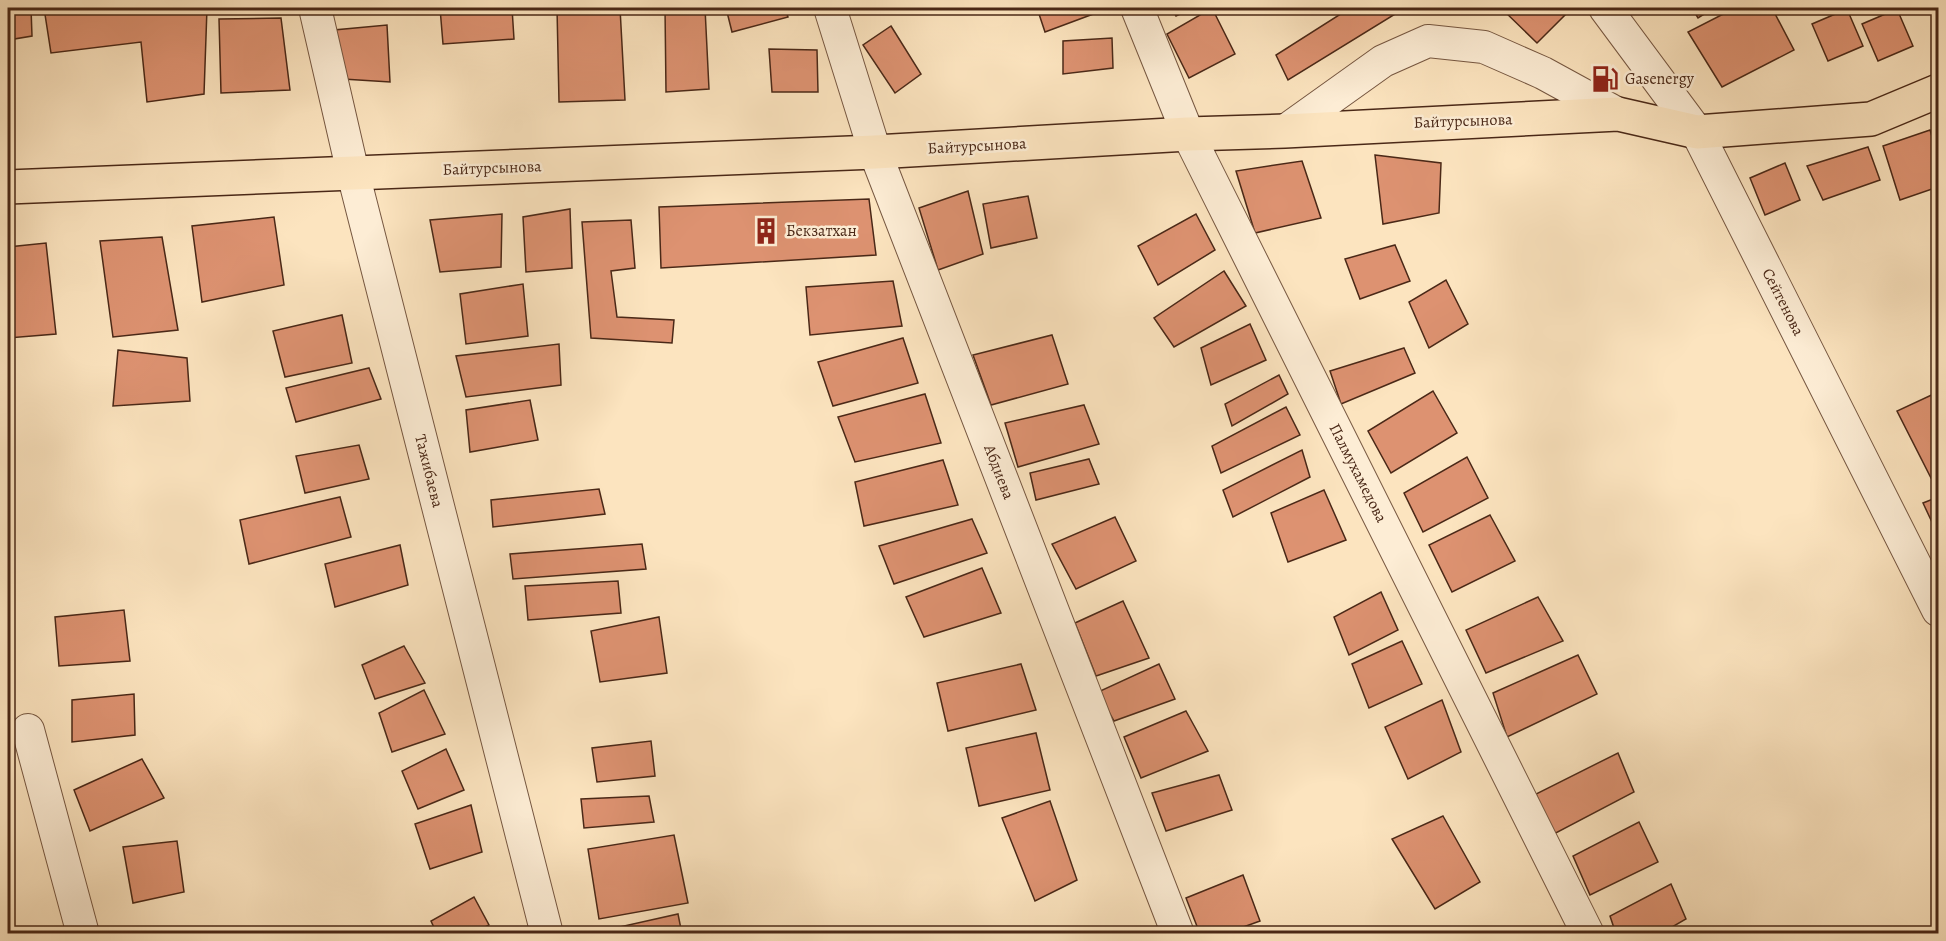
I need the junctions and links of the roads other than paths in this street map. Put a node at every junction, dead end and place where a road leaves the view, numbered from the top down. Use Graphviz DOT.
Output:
graph roads {
  1 [pos="315,8"];
  2 [pos="830,8"];
  3 [pos="1137,8"];
  4 [pos="1618,13"];
  5 [pos="1938,91"];
  6 [pos="1618,114"];
  7 [pos="1285,131"];
  8 [pos="1697,132"];
  9 [pos="1188,134"];
  10 [pos="875,152"];
  11 [pos="353,174"];
  12 [pos="8,187"];
  13 [pos="1938,610"];
  14 [pos="28,730"];
  15 [pos="83,933"];
  16 [pos="547,933"];
  17 [pos="1178,933"];
  18 [pos="1588,933"];
  1 -- 11 [label="street, Тажибаева"];
  2 -- 10 [label="street, Абдиева"];
  3 -- 9 [label="street, Палмухамедова"];
  4 -- 8 [label="street, Сейтенова"];
  5 -- 8 [label="main road, Байтурсынова"];
  6 -- 7 [label="main road, Байтурсынова"];
  6 -- 7 [label="street"];
  6 -- 8 [label="main road, Байтурсынова"];
  7 -- 9 [label="main road, Байтурсынова"];
  8 -- 13 [label="street, Сейтенова"];
  9 -- 10 [label="main road, Байтурсынова"];
  9 -- 18 [label="street, Палмухамедова"];
  10 -- 11 [label="main road, Байтурсынова"];
  10 -- 17 [label="street, Абдиева"];
  11 -- 12 [label="main road, Байтурсынова"];
  11 -- 16 [label="street, Тажибаева"];
  14 -- 15 [label="street"];
}
